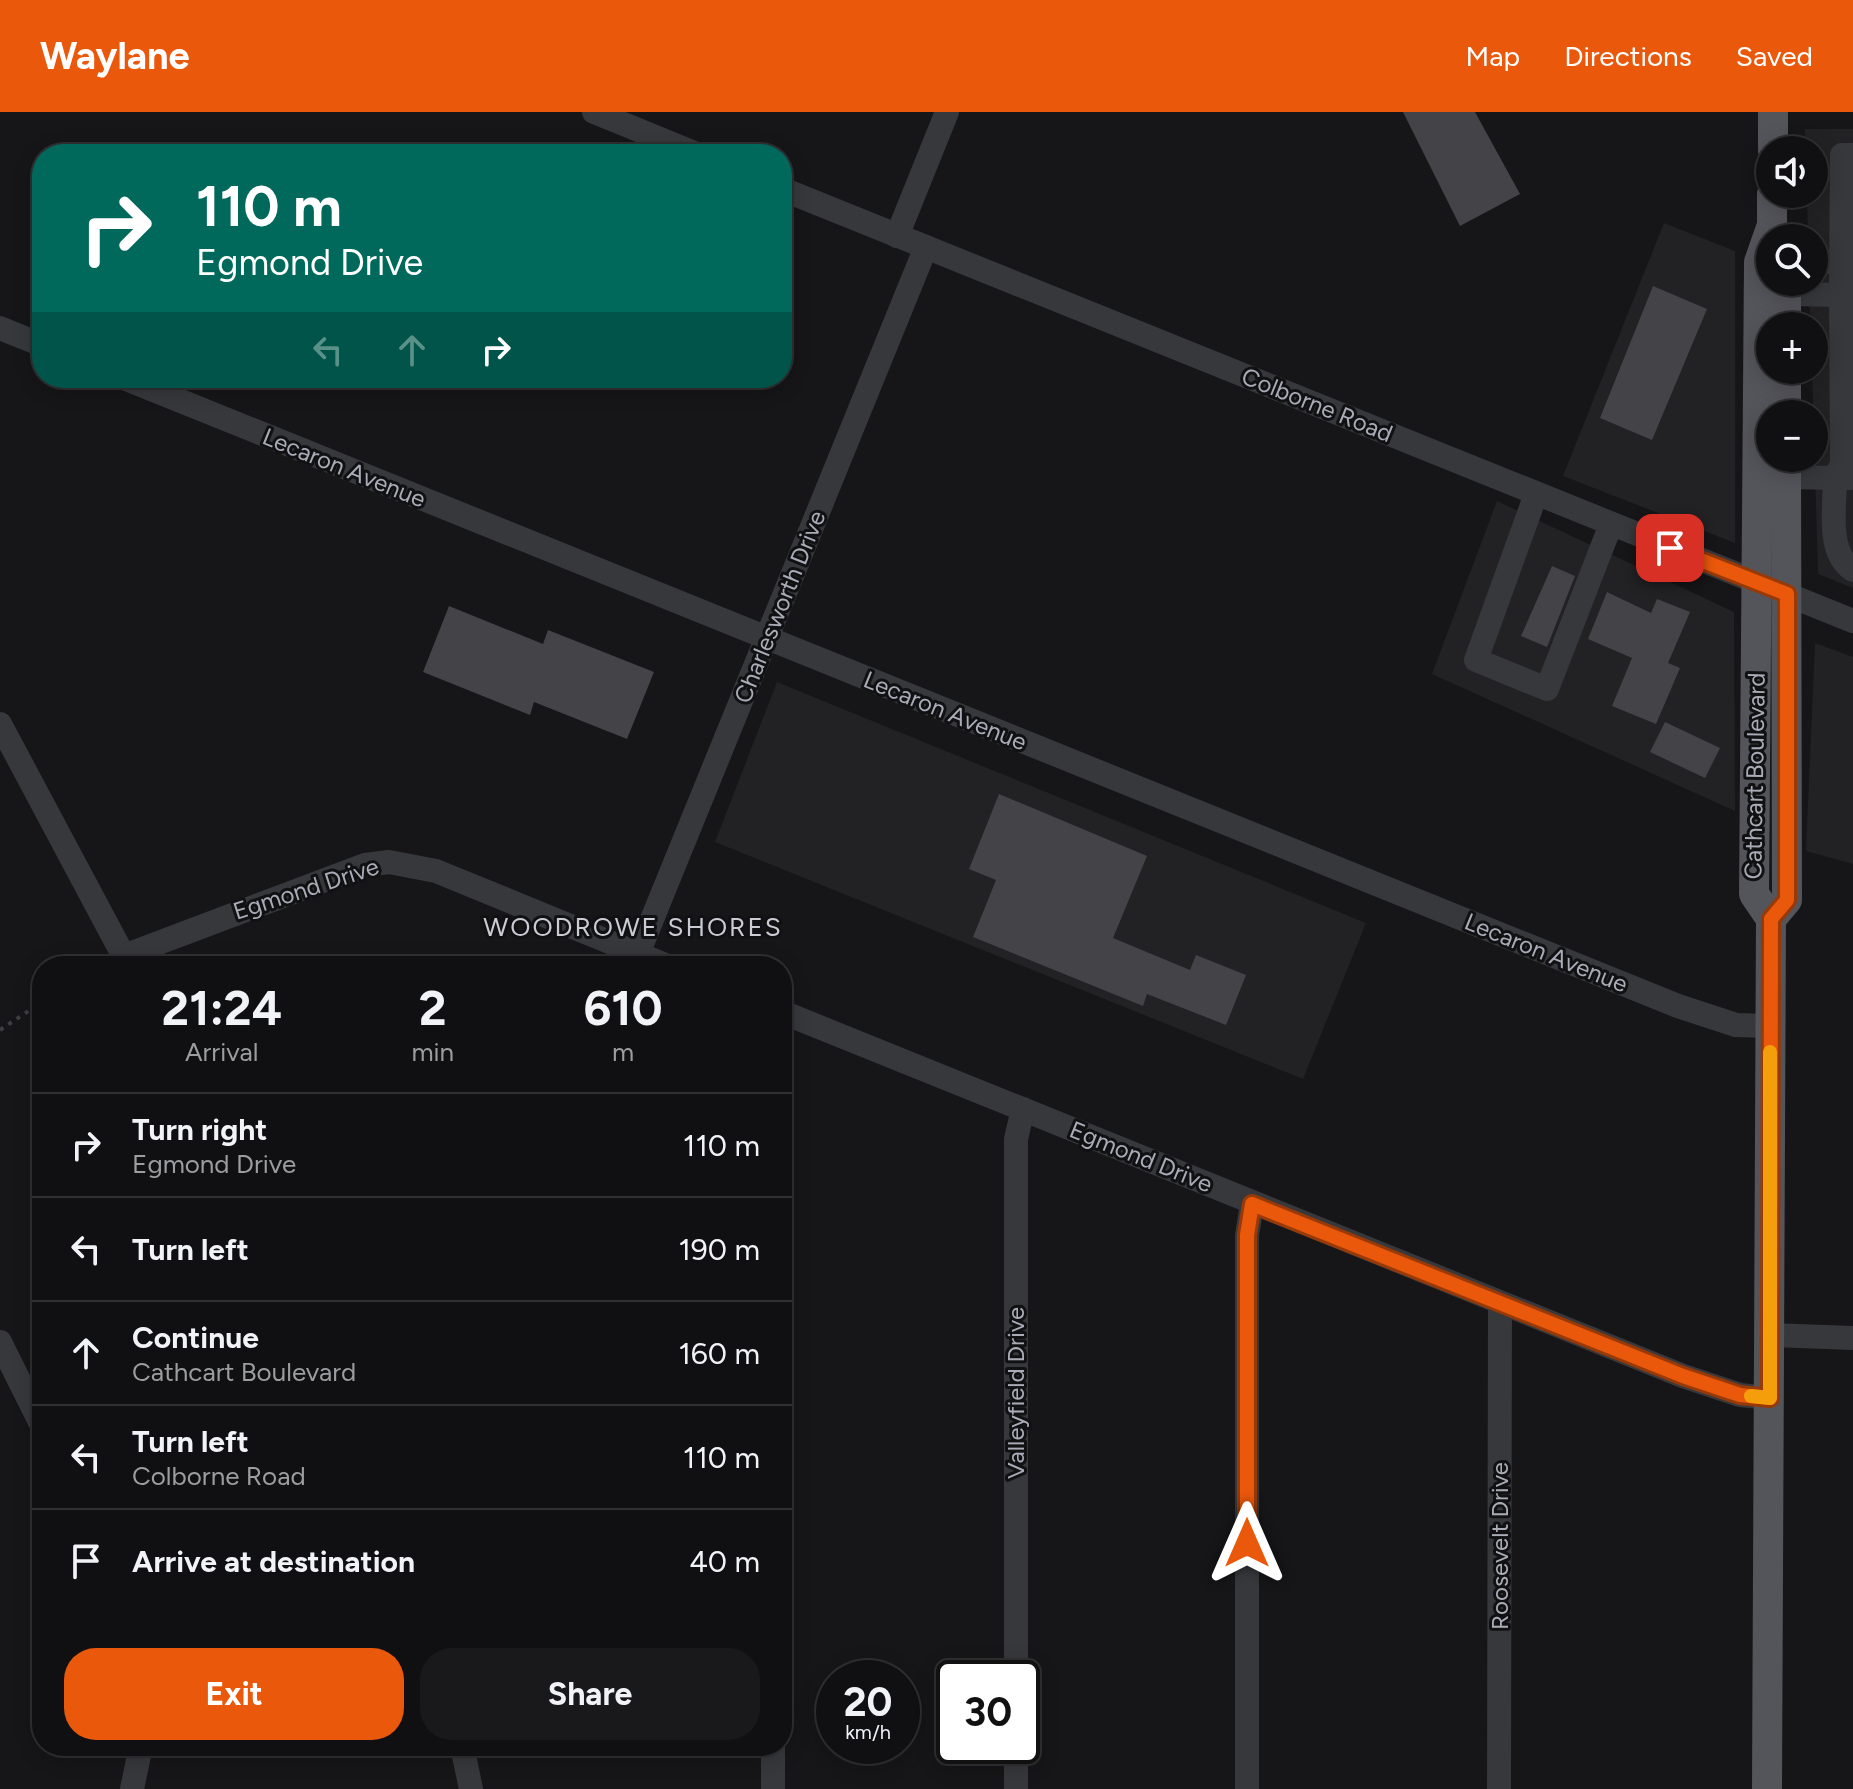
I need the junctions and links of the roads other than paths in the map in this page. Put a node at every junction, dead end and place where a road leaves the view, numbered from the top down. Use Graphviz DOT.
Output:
graph roads {
  1 [pos="594,112"];
  2 [pos="947,112"];
  3 [pos="1773,112"];
  4 [pos="1773,136"];
  5 [pos="672,144"];
  6 [pos="1853,155"];
  7 [pos="792,193"];
  8 [pos="897,236"];
  9 [pos="926,247"];
  10 [pos="1844,280"];
  11 [pos="1759,296"];
  12 [pos="0,328"];
  13 [pos="32,341"];
  14 [pos="149,388"];
  15 [pos="1786,472"];
  16 [pos="1809,472"];
  17 [pos="1844,478"];
  18 [pos="1536,494"];
  19 [pos="1611,524"];
  20 [pos="1853,570"];
  21 [pos="1757,583"];
  22 [pos="1787,594"];
  23 [pos="1853,621"];
  24 [pos="767,639"];
  25 [pos="0,724"];
  26 [pos="1771,919"];
  27 [pos="123,956"];
  28 [pos="138,956"];
  29 [pos="626,956"];
  30 [pos="637,956"];
  31 [pos="792,1016"];
  32 [pos="1770,1026"];
  33 [pos="1023,1109"];
  34 [pos="1252,1204"];
  35 [pos="1500,1303"];
  36 [pos="1770,1335"];
  37 [pos="1853,1338"];
  38 [pos="0,1342"];
  39 [pos="1770,1398"];
  40 [pos="32,1406"];
  41 [pos="1016,1660"];
  42 [pos="139,1756"];
  43 [pos="464,1756"];
  44 [pos="773,1756"];
  45 [pos="1016,1764"];
  46 [pos="132,1789"];
  47 [pos="471,1789"];
  48 [pos="773,1789"];
  49 [pos="1016,1789"];
  50 [pos="1247,1789"];
  51 [pos="1499,1789"];
  52 [pos="1767,1789"];
  1 -- 5 [label="street"];
  2 -- 8 [label="street"];
  3 -- 4 [label="main road"];
  6 -- 10 [label="street"];
  7 -- 8 [label="street, Colborne Road"];
  8 -- 9 [label="street, Colborne Road"];
  9 -- 18 [label="street, Colborne Road"];
  9 -- 24 [label="street, Charlesworth Drive"];
  10 -- 17 [label="street"];
  11 -- 21 [label="main road, Cathcart Boulevard"];
  12 -- 13 [label="street"];
  14 -- 24 [label="street, Lecaron Avenue"];
  15 -- 22 [label="main road, Cathcart Boulevard"];
  16 -- 17 [label="street"];
  17 -- 20 [label="street"];
  18 -- 19 [label="street, Colborne Road"];
  18 -- 19 [label="street"];
  19 -- 21 [label="street, Colborne Road"];
  21 -- 22 [label="street, Colborne Road"];
  21 -- 26 [label="main road, Cathcart Boulevard"];
  22 -- 23 [label="street, Colborne Road"];
  22 -- 26 [label="main road, Cathcart Boulevard"];
  24 -- 30 [label="street, Charlesworth Drive"];
  24 -- 32 [label="street, Lecaron Avenue"];
  25 -- 27 [label="street"];
  26 -- 32 [label="main road"];
  28 -- 29 [label="street, Egmond Drive"];
  31 -- 33 [label="street, Egmond Drive"];
  32 -- 36 [label="main road"];
  33 -- 34 [label="street, Egmond Drive"];
  33 -- 41 [label="street, Valleyfield Drive"];
  34 -- 35 [label="street, Egmond Drive"];
  34 -- 50 [label="street"];
  35 -- 39 [label="street, Egmond Drive"];
  35 -- 51 [label="street, Roosevelt Drive"];
  36 -- 37 [label="street"];
  36 -- 39 [label="main road"];
  38 -- 40 [label="street"];
  39 -- 52 [label="main road"];
  42 -- 46 [label="street"];
  43 -- 47 [label="street"];
  44 -- 48 [label="street"];
  45 -- 49 [label="street"];
}
